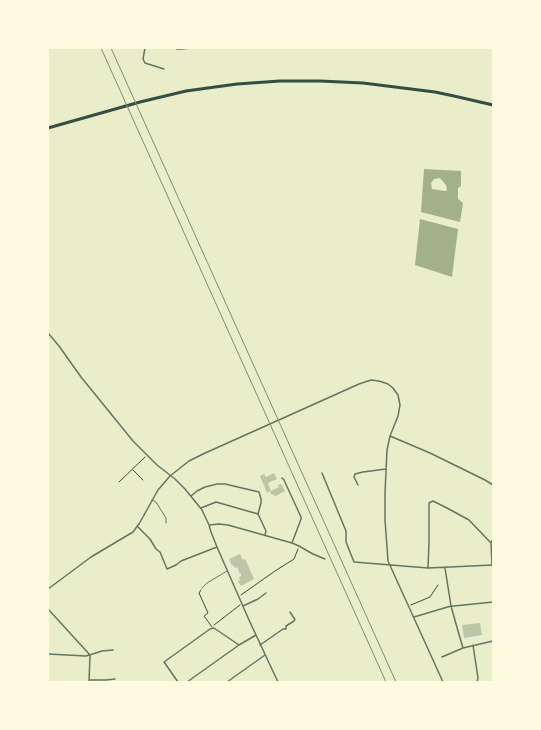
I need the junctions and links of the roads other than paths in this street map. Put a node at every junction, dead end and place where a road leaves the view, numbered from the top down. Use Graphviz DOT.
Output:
graph roads {
  1 [pos="145,48"];
  2 [pos="175,48"];
  3 [pos="190,48"];
  4 [pos="164,69"];
  5 [pos="493,105"];
  6 [pos="48,128"];
  7 [pos="48,333"];
  8 [pos="390,436"];
  9 [pos="386,469"];
  10 [pos="322,473"];
  11 [pos="170,476"];
  12 [pos="282,478"];
  13 [pos="358,485"];
  14 [pos="493,485"];
  15 [pos="191,496"];
  16 [pos="152,500"];
  17 [pos="201,508"];
  18 [pos="258,514"];
  19 [pos="166,523"];
  20 [pos="210,525"];
  21 [pos="137,526"];
  22 [pos="264,536"];
  23 [pos="493,540"];
  24 [pos="292,543"];
  25 [pos="491,543"];
  26 [pos="217,547"];
  27 [pos="325,558"];
  28 [pos="390,565"];
  29 [pos="492,565"];
  30 [pos="445,567"];
  31 [pos="428,568"];
  32 [pos="228,570"];
  33 [pos="202,588"];
  34 [pos="48,589"];
  35 [pos="266,593"];
  36 [pos="493,602"];
  37 [pos="243,605"];
  38 [pos="451,606"];
  39 [pos="48,609"];
  40 [pos="290,612"];
  41 [pos="414,617"];
  42 [pos="256,635"];
  43 [pos="493,641"];
  44 [pos="239,645"];
  45 [pos="260,645"];
  46 [pos="473,645"];
  47 [pos="463,648"];
  48 [pos="113,650"];
  49 [pos="48,654"];
  50 [pos="90,655"];
  51 [pos="265,656"];
  52 [pos="442,657"];
  53 [pos="115,679"];
  54 [pos="89,681"];
  55 [pos="178,682"];
  56 [pos="187,682"];
  57 [pos="227,682"];
  58 [pos="278,682"];
  59 [pos="443,682"];
  60 [pos="477,682"];
  1 -- 4 [label="street"];
  2 -- 3 [label="street"];
  5 -- 6 [label="highway"];
  7 -- 11 [label="street"];
  8 -- 9 [label="street"];
  8 -- 11 [label="street"];
  8 -- 14 [label="street"];
  9 -- 13 [label="street"];
  9 -- 28 [label="street"];
  10 -- 28 [label="street"];
  11 -- 15 [label="street"];
  11 -- 16 [label="street"];
  12 -- 24 [label="street"];
  15 -- 17 [label="street"];
  15 -- 18 [label="street"];
  16 -- 19 [label="lane"];
  16 -- 21 [label="street"];
  17 -- 18 [label="street"];
  17 -- 20 [label="street"];
  18 -- 22 [label="street"];
  20 -- 22 [label="street"];
  20 -- 26 [label="street"];
  21 -- 26 [label="street"];
  21 -- 34 [label="street"];
  22 -- 24 [label="street"];
  23 -- 25 [label="street"];
  24 -- 27 [label="street"];
  25 -- 29 [label="street"];
  25 -- 31 [label="street"];
  26 -- 32 [label="street"];
  28 -- 31 [label="street"];
  28 -- 41 [label="street"];
  29 -- 30 [label="street"];
  30 -- 31 [label="street"];
  30 -- 38 [label="street"];
  32 -- 33 [label="lane"];
  32 -- 37 [label="street"];
  35 -- 37 [label="street"];
  36 -- 38 [label="street"];
  37 -- 42 [label="street"];
  38 -- 41 [label="street"];
  38 -- 47 [label="street"];
  39 -- 50 [label="street"];
  40 -- 45 [label="street"];
  41 -- 59 [label="street"];
  42 -- 44 [label="street"];
  42 -- 45 [label="street"];
  43 -- 46 [label="street"];
  44 -- 55 [label="street"];
  44 -- 56 [label="street"];
  45 -- 51 [label="street"];
  46 -- 47 [label="street"];
  46 -- 60 [label="street"];
  47 -- 52 [label="street"];
  48 -- 50 [label="street"];
  49 -- 50 [label="street"];
  50 -- 54 [label="street"];
  51 -- 57 [label="street"];
  51 -- 58 [label="street"];
  53 -- 54 [label="street"];
}
